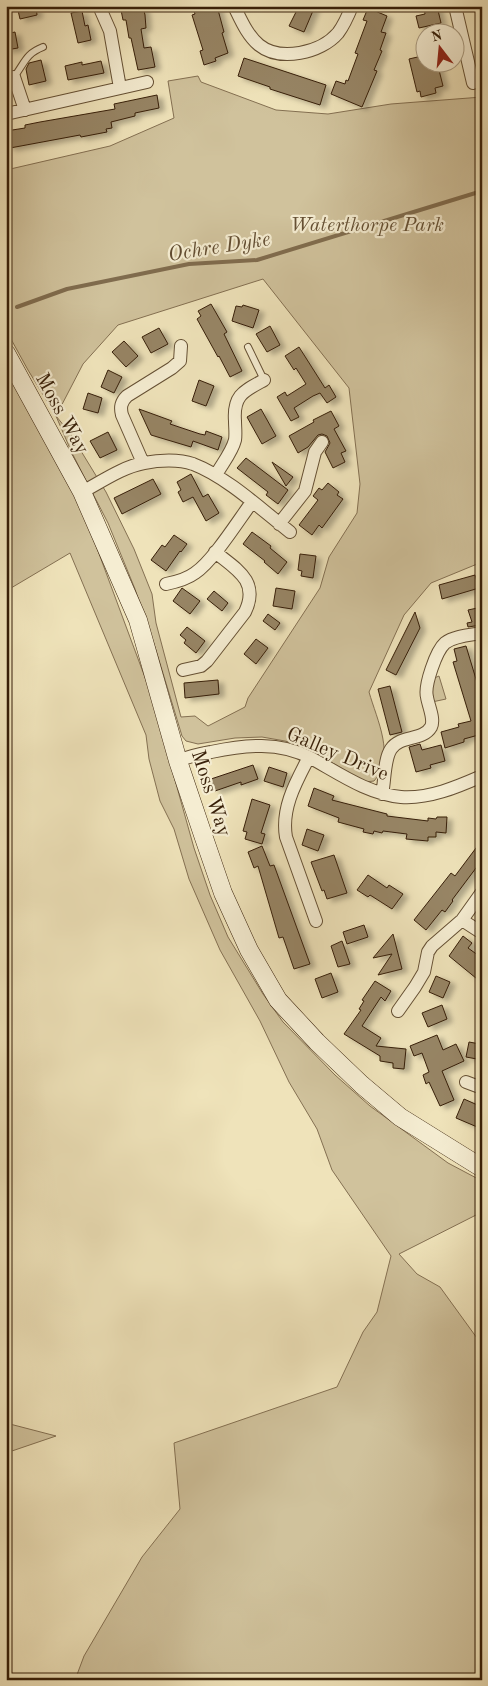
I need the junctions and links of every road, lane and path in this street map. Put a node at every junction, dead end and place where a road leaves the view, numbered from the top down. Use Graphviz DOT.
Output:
graph roads {
  1 [pos="99,6"];
  2 [pos="234,6"];
  3 [pos="352,6"];
  4 [pos="455,6"];
  5 [pos="457,22"];
  6 [pos="43,47"];
  7 [pos="466,68"];
  8 [pos="10,75"];
  9 [pos="147,82"];
  10 [pos="473,83"];
  11 [pos="120,88"];
  12 [pos="25,110"];
  13 [pos="6,114"];
  14 [pos="181,346"];
  15 [pos="248,347"];
  16 [pos="6,353"];
  17 [pos="264,380"];
  18 [pos="322,442"];
  19 [pos="143,463"];
  20 [pos="216,475"];
  21 [pos="82,492"];
  22 [pos="252,502"];
  23 [pos="279,524"];
  24 [pos="290,532"];
  25 [pos="215,552"];
  26 [pos="166,584"];
  27 [pos="482,633"];
  28 [pos="183,670"];
  29 [pos="310,757"];
  30 [pos="178,761"];
  31 [pos="482,776"];
  32 [pos="382,794"];
  33 [pos="482,892"];
  34 [pos="462,920"];
  35 [pos="316,921"];
  36 [pos="482,933"];
  37 [pos="398,1011"];
  38 [pos="466,1082"];
  39 [pos="482,1088"];
  40 [pos="482,1168"];
  1 -- 11 [label="street"];
  2 -- 3 [label="street"];
  4 -- 5 [label="street"];
  6 -- 8 [label="lane"];
  7 -- 10 [label="street"];
  8 -- 12 [label="street"];
  9 -- 11 [label="street"];
  11 -- 12 [label="street"];
  12 -- 13 [label="street"];
  14 -- 19 [label="street"];
  15 -- 17 [label="lane"];
  16 -- 21 [label="street, Moss Way"];
  17 -- 20 [label="street"];
  18 -- 23 [label="street"];
  19 -- 20 [label="street"];
  19 -- 21 [label="street"];
  20 -- 22 [label="street"];
  21 -- 30 [label="street, Moss Way"];
  22 -- 23 [label="street"];
  22 -- 25 [label="street"];
  23 -- 24 [label="street"];
  25 -- 26 [label="street"];
  25 -- 28 [label="street"];
  27 -- 32 [label="street"];
  29 -- 30 [label="street, Galley Drive"];
  29 -- 32 [label="street, Galley Drive"];
  29 -- 35 [label="street"];
  30 -- 40 [label="street, Moss Way"];
  31 -- 32 [label="street, Galley Drive"];
  33 -- 34 [label="street"];
  34 -- 36 [label="street"];
  34 -- 37 [label="street"];
  38 -- 39 [label="street"];
}
